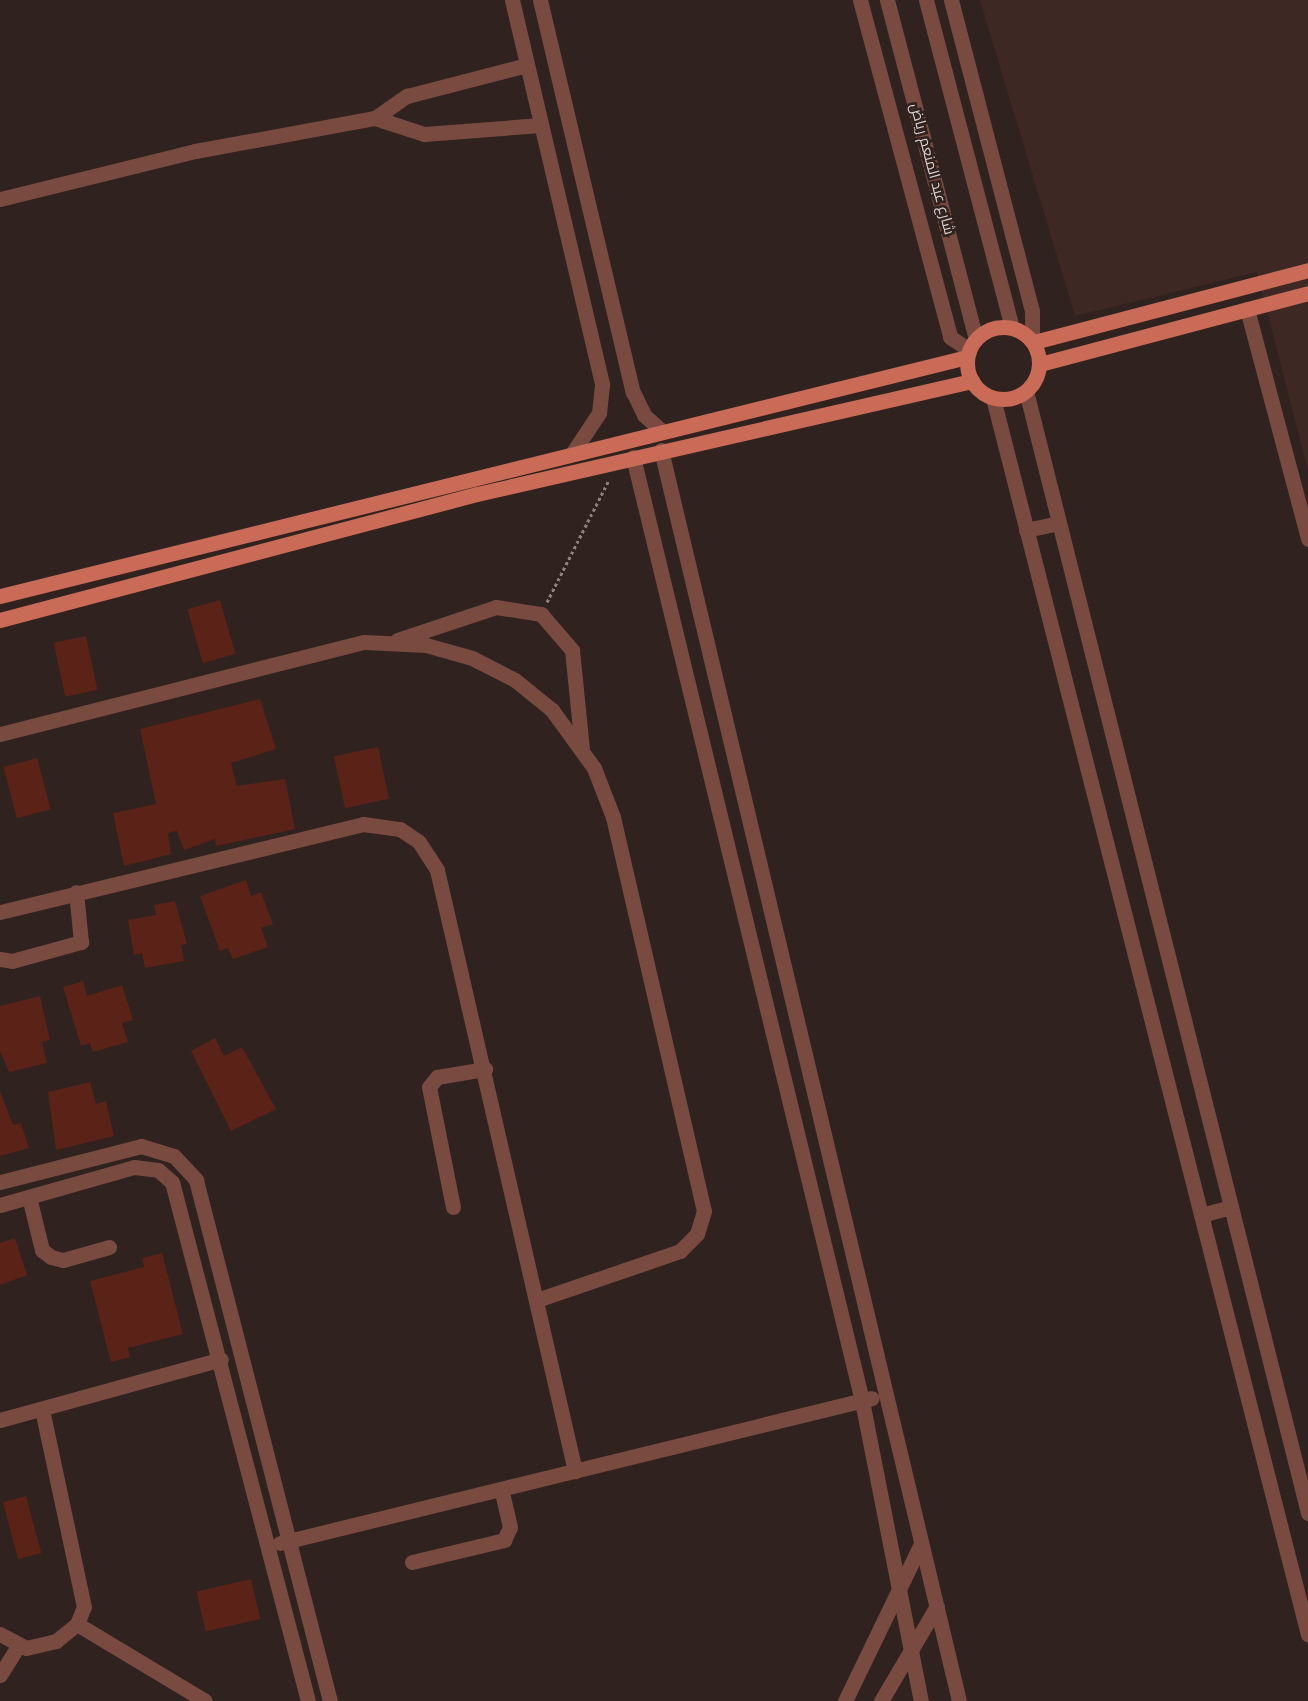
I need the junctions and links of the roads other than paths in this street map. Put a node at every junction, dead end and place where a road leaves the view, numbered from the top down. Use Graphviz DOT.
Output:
graph roads {
  1 [pos="512,0"];
  2 [pos="540,0"];
  3 [pos="860,0"];
  4 [pos="887,0"];
  5 [pos="926,0"];
  6 [pos="951,0"];
  7 [pos="527,65"];
  8 [pos="375,118"];
  9 [pos="541,125"];
  10 [pos="0,199"];
  11 [pos="1308,270"];
  12 [pos="1308,293"];
  13 [pos="1247,309"];
  14 [pos="1012,327"];
  15 [pos="1033,341"];
  16 [pos="971,349"];
  17 [pos="1040,364"];
  18 [pos="630,379"];
  19 [pos="972,381"];
  20 [pos="602,385"];
  21 [pos="1026,392"];
  22 [pos="809,397"];
  23 [pos="993,398"];
  24 [pos="814,419"];
  25 [pos="662,431"];
  26 [pos="661,450"];
  27 [pos="573,452"];
  28 [pos="626,458"];
  29 [pos="472,477"];
  30 [pos="477,494"];
  31 [pos="1058,523"];
  32 [pos="1026,530"];
  33 [pos="1308,539"];
  34 [pos="0,596"];
  35 [pos="0,620"];
  36 [pos="390,642"];
  37 [pos="0,735"];
  38 [pos="582,747"];
  39 [pos="76,892"];
  40 [pos="0,912"];
  41 [pos="0,959"];
  42 [pos="485,1069"];
  43 [pos="0,1182"];
  44 [pos="29,1197"];
  45 [pos="0,1205"];
  46 [pos="453,1207"];
  47 [pos="1231,1207"];
  48 [pos="1201,1215"];
  49 [pos="109,1247"];
  50 [pos="537,1300"];
  51 [pos="221,1359"];
  52 [pos="884,1396"];
  53 [pos="862,1401"];
  54 [pos="42,1408"];
  55 [pos="0,1420"];
  56 [pos="575,1471"];
  57 [pos="501,1489"];
  58 [pos="1308,1513"];
  59 [pos="289,1540"];
  60 [pos="921,1544"];
  61 [pos="268,1546"];
  62 [pos="412,1562"];
  63 [pos="903,1590"];
  64 [pos="937,1606"];
  65 [pos="77,1624"];
  66 [pos="0,1634"];
  67 [pos="1308,1635"];
  68 [pos="18,1646"];
  69 [pos="911,1653"];
  70 [pos="0,1675"];
  71 [pos="206,1701"];
  72 [pos="308,1701"];
  73 [pos="330,1701"];
  74 [pos="845,1701"];
  75 [pos="881,1701"];
  76 [pos="921,1701"];
  77 [pos="959,1701"];
  1 -- 7 [label="street"];
  2 -- 18 [label="street"];
  3 -- 16 [label="street"];
  4 -- 16 [label="street, شارع عبد المنعم رياض"];
  5 -- 14 [label="street"];
  6 -- 15 [label="street"];
  7 -- 8 [label="street"];
  7 -- 9 [label="street"];
  8 -- 9 [label="street"];
  8 -- 10 [label="street"];
  9 -- 20 [label="street"];
  11 -- 15 [label="main road"];
  12 -- 13 [label="main road"];
  13 -- 17 [label="main road"];
  13 -- 33 [label="street"];
  14 -- 15 [label="main road"];
  14 -- 16 [label="main road"];
  15 -- 17 [label="main road"];
  16 -- 19 [label="main road"];
  16 -- 22 [label="main road"];
  17 -- 21 [label="main road"];
  18 -- 20 [label="street"];
  18 -- 25 [label="street"];
  19 -- 23 [label="main road"];
  19 -- 24 [label="main road"];
  20 -- 27 [label="street"];
  21 -- 23 [label="main road"];
  21 -- 31 [label="street"];
  22 -- 24 [label="main road"];
  22 -- 25 [label="main road"];
  23 -- 32 [label="street"];
  24 -- 26 [label="main road"];
  25 -- 27 [label="main road"];
  26 -- 28 [label="main road"];
  26 -- 52 [label="street"];
  27 -- 29 [label="main road"];
  28 -- 30 [label="main road"];
  28 -- 53 [label="street"];
  29 -- 30 [label="main road"];
  29 -- 34 [label="main road"];
  30 -- 35 [label="main road"];
  31 -- 32 [label="street"];
  31 -- 47 [label="street"];
  32 -- 48 [label="street"];
  36 -- 37 [label="street"];
  36 -- 38 [label="street"];
  36 -- 38 [label="street"];
  38 -- 50 [label="street"];
  39 -- 40 [label="street"];
  39 -- 41 [label="street"];
  39 -- 42 [label="street"];
  42 -- 46 [label="street"];
  42 -- 50 [label="street"];
  43 -- 59 [label="street"];
  44 -- 45 [label="street"];
  44 -- 49 [label="street"];
  44 -- 51 [label="street"];
  47 -- 48 [label="street"];
  47 -- 58 [label="street"];
  48 -- 67 [label="street"];
  50 -- 56 [label="street"];
  51 -- 54 [label="street"];
  51 -- 61 [label="street"];
  52 -- 53 [label="street"];
  52 -- 60 [label="street"];
  53 -- 56 [label="street"];
  53 -- 63 [label="street"];
  54 -- 55 [label="street"];
  54 -- 65 [label="street"];
  56 -- 57 [label="street"];
  57 -- 59 [label="street"];
  57 -- 62 [label="street"];
  59 -- 61 [label="street"];
  59 -- 73 [label="street"];
  60 -- 63 [label="street"];
  60 -- 64 [label="street"];
  61 -- 72 [label="street"];
  63 -- 69 [label="street"];
  63 -- 74 [label="street"];
  64 -- 69 [label="street"];
  64 -- 77 [label="street"];
  65 -- 68 [label="street"];
  65 -- 71 [label="street"];
  66 -- 68 [label="street"];
  68 -- 70 [label="street"];
  69 -- 75 [label="street"];
  69 -- 76 [label="street"];
}
